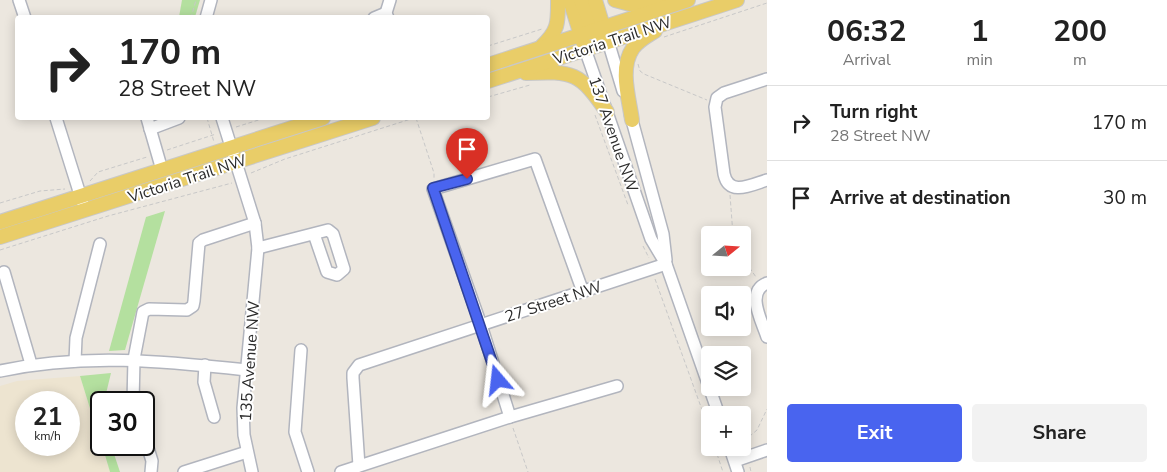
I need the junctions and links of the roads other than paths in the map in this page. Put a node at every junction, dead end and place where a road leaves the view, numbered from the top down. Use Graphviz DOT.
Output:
graph roads {
  1 [pos="19,0"];
  2 [pos="211,0"];
  3 [pos="390,0"];
  4 [pos="558,0"];
  5 [pos="570,0"];
  6 [pos="581,0"];
  7 [pos="595,0"];
  8 [pos="615,0"];
  9 [pos="679,0"];
  10 [pos="688,0"];
  11 [pos="737,0"];
  12 [pos="24,15"];
  13 [pos="207,15"];
  14 [pos="387,15"];
  15 [pos="668,22"];
  16 [pos="593,31"];
  17 [pos="608,42"];
  18 [pos="541,48"];
  19 [pos="585,49"];
  20 [pos="490,64"];
  21 [pos="511,73"];
  22 [pos="767,79"];
  23 [pos="490,80"];
  24 [pos="601,113"];
  25 [pos="57,120"];
  26 [pos="167,120"];
  27 [pos="222,120"];
  28 [pos="317,120"];
  29 [pos="367,120"];
  30 [pos="632,120"];
  31 [pos="149,123"];
  32 [pos="232,148"];
  33 [pos="236,162"];
  34 [pos="162,170"];
  35 [pos="767,180"];
  36 [pos="80,191"];
  37 [pos="85,210"];
  38 [pos="0,222"];
  39 [pos="255,223"];
  40 [pos="314,234"];
  41 [pos="0,238"];
  42 [pos="100,244"];
  43 [pos="258,248"];
  44 [pos="666,264"];
  45 [pos="4,272"];
  46 [pos="762,286"];
  47 [pos="583,292"];
  48 [pos="481,325"];
  49 [pos="767,337"];
  50 [pos="301,350"];
  51 [pos="134,360"];
  52 [pos="75,361"];
  53 [pos="31,364"];
  54 [pos="205,365"];
  55 [pos="247,370"];
  56 [pos="0,371"];
  57 [pos="617,386"];
  58 [pos="133,391"];
  59 [pos="715,406"];
  60 [pos="214,416"];
  61 [pos="510,417"];
  62 [pos="767,450"];
  63 [pos="247,452"];
  64 [pos="150,456"];
  65 [pos="360,466"];
  66 [pos="736,467"];
  67 [pos="152,472"];
  68 [pos="184,472"];
  69 [pos="252,472"];
  70 [pos="308,472"];
  71 [pos="341,472"];
  1 -- 12 [label="street"];
  2 -- 13 [label="street"];
  3 -- 14 [label="street"];
  4 -- 18 [label="main road"];
  5 -- 16 [label="main road, 137 Avenue NW"];
  6 -- 16 [label="main road"];
  7 -- 16 [label="main road, 137 Avenue NW"];
  8 -- 9 [label="main road"];
  10 -- 16 [label="main road, Victoria Trail NW"];
  11 -- 15 [label="main road, Victoria Trail NW"];
  15 -- 17 [label="main road, Victoria Trail NW"];
  15 -- 30 [label="main road"];
  16 -- 17 [label="main road"];
  16 -- 18 [label="main road, Victoria Trail NW"];
  16 -- 19 [label="main road, 137 Avenue NW"];
  17 -- 19 [label="main road, Victoria Trail NW"];
  17 -- 30 [label="street, 137 Avenue NW"];
  18 -- 20 [label="main road, Victoria Trail NW"];
  19 -- 21 [label="main road, Victoria Trail NW"];
  19 -- 24 [label="street, 137 Avenue NW"];
  21 -- 23 [label="main road, Victoria Trail NW"];
  21 -- 24 [label="main road"];
  22 -- 35 [label="street"];
  24 -- 44 [label="street, 137 Avenue NW"];
  25 -- 36 [label="street"];
  26 -- 31 [label="street"];
  27 -- 32 [label="street, 135 Avenue NW"];
  28 -- 32 [label="main road, Victoria Trail NW"];
  29 -- 33 [label="main road, Victoria Trail NW"];
  30 -- 44 [label="street, 137 Avenue NW"];
  31 -- 34 [label="street"];
  32 -- 33 [label="street, 135 Avenue NW"];
  32 -- 34 [label="main road, Victoria Trail NW"];
  33 -- 37 [label="main road, Victoria Trail NW"];
  33 -- 39 [label="street, 135 Avenue NW"];
  34 -- 36 [label="main road, Victoria Trail NW"];
  36 -- 37 [label="street"];
  36 -- 38 [label="main road, Victoria Trail NW"];
  37 -- 41 [label="main road, Victoria Trail NW"];
  39 -- 43 [label="street, 135 Avenue NW"];
  39 -- 51 [label="street"];
  40 -- 43 [label="street"];
  42 -- 52 [label="street"];
  43 -- 55 [label="street, 135 Avenue NW"];
  44 -- 47 [label="street, 27 Street NW"];
  44 -- 59 [label="street, 137 Avenue NW"];
  45 -- 53 [label="street"];
  46 -- 49 [label="street"];
  47 -- 48 [label="street, 27 Street NW"];
  47 -- 48 [label="street"];
  48 -- 61 [label="street"];
  48 -- 65 [label="street, 27 Street NW"];
  50 -- 70 [label="street"];
  51 -- 52 [label="street"];
  51 -- 54 [label="street"];
  51 -- 58 [label="street"];
  52 -- 53 [label="street"];
  53 -- 56 [label="street"];
  54 -- 55 [label="street"];
  54 -- 60 [label="street"];
  55 -- 63 [label="street, 135 Avenue NW"];
  57 -- 61 [label="street"];
  61 -- 65 [label="street"];
  62 -- 66 [label="street"];
  63 -- 68 [label="street"];
  63 -- 69 [label="street, 135 Avenue NW"];
  64 -- 67 [label="street"];
  65 -- 71 [label="street"];
}
